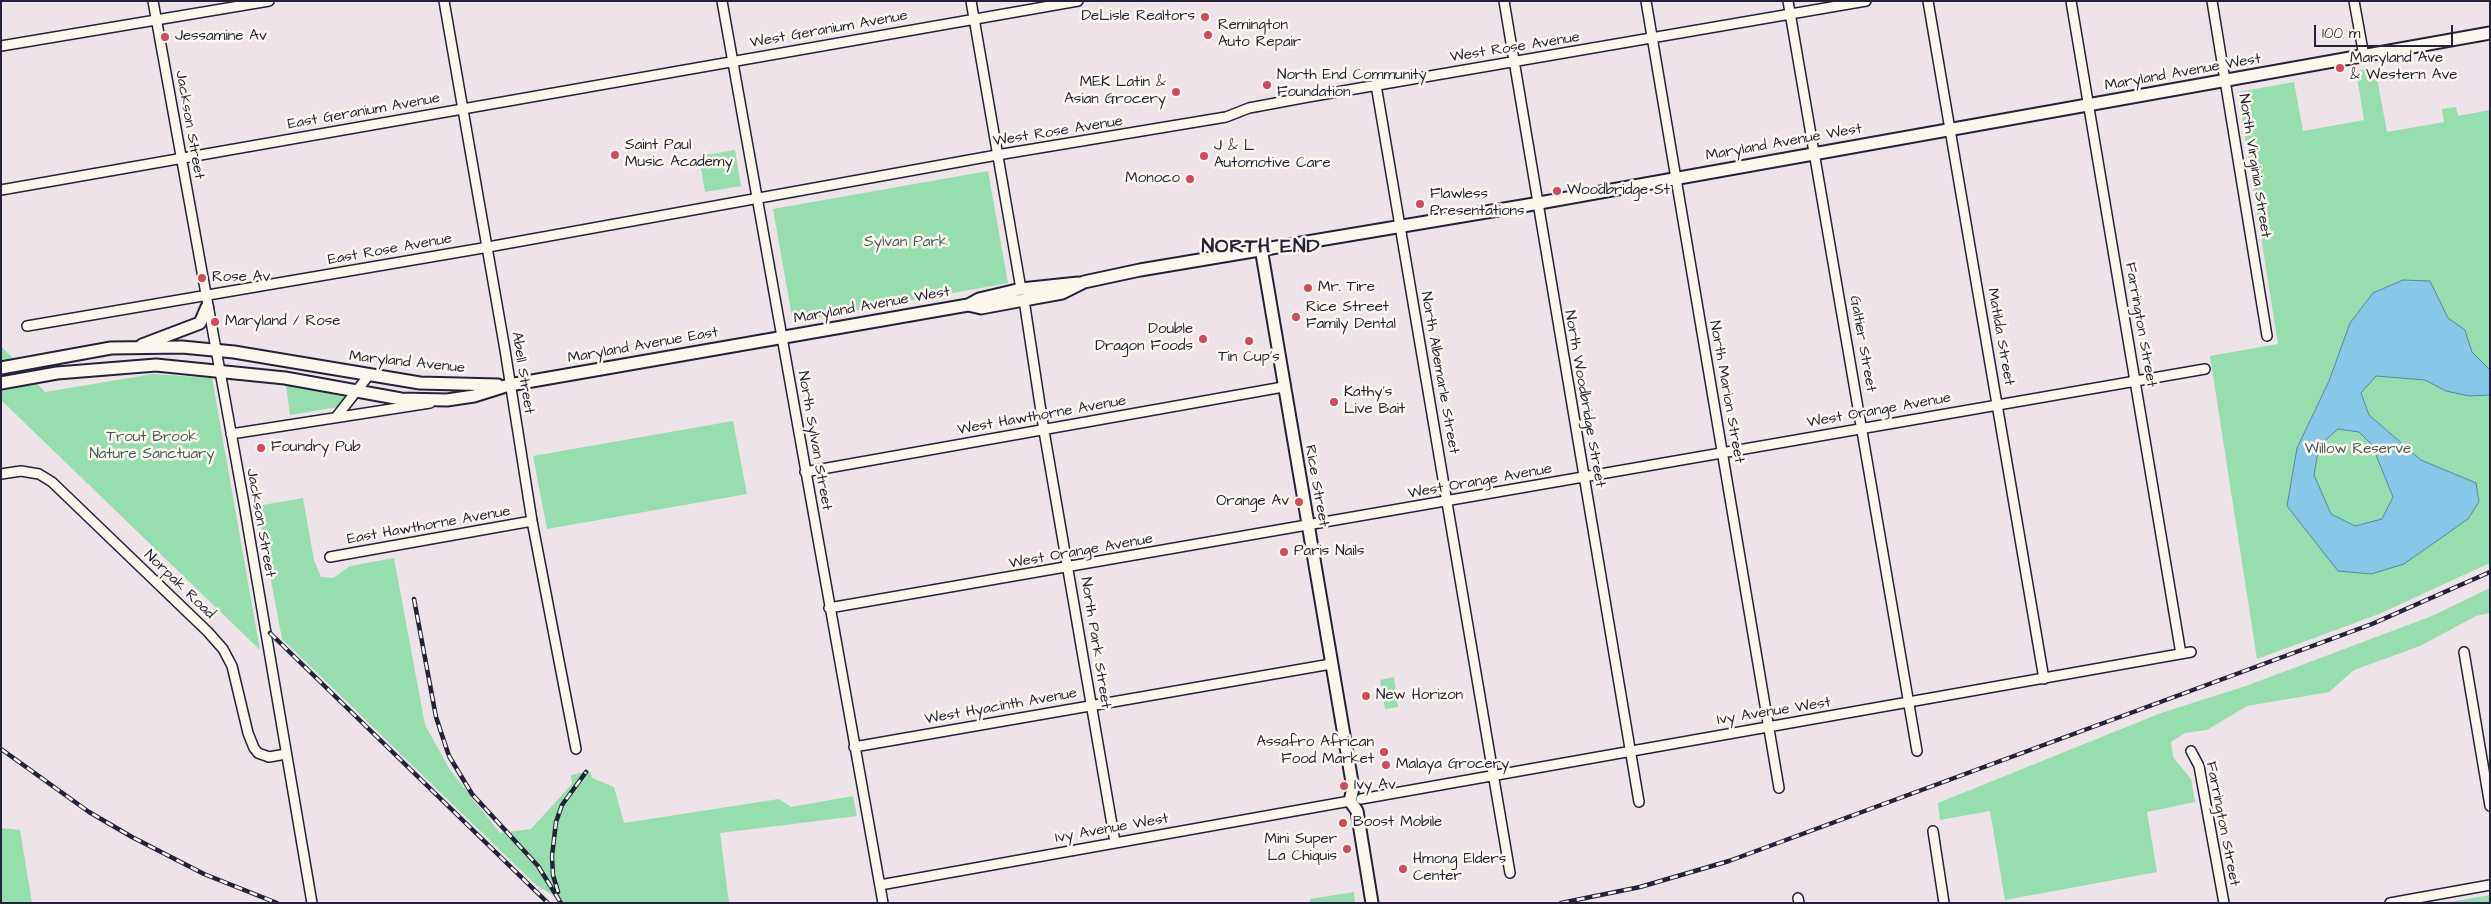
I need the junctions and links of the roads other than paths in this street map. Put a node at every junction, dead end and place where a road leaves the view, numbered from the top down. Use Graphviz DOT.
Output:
graph roads {
  1 [pos="153,1"];
  2 [pos="268,1"];
  3 [pos="444,1"];
  4 [pos="722,1"];
  5 [pos="971,1"];
  6 [pos="1078,1"];
  7 [pos="1504,1"];
  8 [pos="1646,1"];
  9 [pos="1788,1"];
  10 [pos="1866,1"];
  11 [pos="1928,1"];
  12 [pos="2071,1"];
  13 [pos="2212,1"];
  14 [pos="2354,1"];
  15 [pos="1791,14"];
  16 [pos="974,19"];
  17 [pos="156,21"];
  18 [pos="2490,33"];
  19 [pos="1652,38"];
  20 [pos="1,46"];
  21 [pos="2364,56"];
  22 [pos="732,61"];
  23 [pos="1515,62"];
  24 [pos="2226,80"];
  25 [pos="1376,85"];
  26 [pos="2089,104"];
  27 [pos="463,108"];
  28 [pos="1950,129"];
  29 [pos="1815,154"];
  30 [pos="997,156"];
  31 [pos="181,160"];
  32 [pos="1676,178"];
  33 [pos="1,190"];
  34 [pos="756,199"];
  35 [pos="1538,203"];
  36 [pos="1401,227"];
  37 [pos="487,248"];
  38 [pos="1261,248"];
  39 [pos="1023,295"];
  40 [pos="206,301"];
  41 [pos="27,326"];
  42 [pos="2267,336"];
  43 [pos="782,338"];
  44 [pos="138,346"];
  45 [pos="216,350"];
  46 [pos="1,368"];
  47 [pos="2205,369"];
  48 [pos="219,370"];
  49 [pos="369,375"];
  50 [pos="2136,380"];
  51 [pos="1,383"];
  52 [pos="510,385"];
  53 [pos="1283,386"];
  54 [pos="357,393"];
  55 [pos="447,400"];
  56 [pos="1998,404"];
  57 [pos="337,416"];
  58 [pos="1862,428"];
  59 [pos="1044,431"];
  60 [pos="231,434"];
  61 [pos="1723,452"];
  62 [pos="805,472"];
  63 [pos="1,474"];
  64 [pos="1584,477"];
  65 [pos="1447,502"];
  66 [pos="532,521"];
  67 [pos="1307,526"];
  68 [pos="330,557"];
  69 [pos="1069,568"];
  70 [pos="829,608"];
  71 [pos="2191,652"];
  72 [pos="2464,652"];
  73 [pos="2181,654"];
  74 [pos="1331,664"];
  75 [pos="2044,679"];
  76 [pos="1910,702"];
  77 [pos="1090,705"];
  78 [pos="1769,726"];
  79 [pos="854,747"];
  80 [pos="576,749"];
  81 [pos="1630,750"];
  82 [pos="2191,750"];
  83 [pos="1917,751"];
  84 [pos="286,754"];
  85 [pos="1493,775"];
  86 [pos="1779,788"];
  87 [pos="1355,800"];
  88 [pos="1639,802"];
  89 [pos="2490,806"];
  90 [pos="1933,830"];
  91 [pos="1115,842"];
  92 [pos="1510,873"];
  93 [pos="880,885"];
  94 [pos="2490,885"];
  95 [pos="312,899"];
  96 [pos="883,903"];
  97 [pos="1372,903"];
  98 [pos="1944,903"];
  99 [pos="2224,903"];
  100 [pos="2390,903"];
  1 -- 17 [label="street, Jackson Street"];
  2 -- 17 [label="street"];
  3 -- 27 [label="street, Abell Street"];
  4 -- 22 [label="street, North Sylvan Street"];
  5 -- 16 [label="street, North Park Street"];
  6 -- 16 [label="street, West Geranium Avenue"];
  7 -- 23 [label="street, North Woodbridge Street"];
  8 -- 19 [label="street, North Marion Street"];
  9 -- 15 [label="street, Galtier Street"];
  10 -- 15 [label="street, West Rose Avenue"];
  11 -- 28 [label="street, Matilda Street"];
  12 -- 26 [label="street, Farrington Street"];
  13 -- 24 [label="street, North Virginia Street"];
  14 -- 21 [label="street"];
  15 -- 19 [label="street, West Rose Avenue"];
  15 -- 29 [label="street, Galtier Street"];
  16 -- 22 [label="street, West Geranium Avenue"];
  16 -- 30 [label="street, North Park Street"];
  17 -- 20 [label="street"];
  17 -- 31 [label="street, Jackson Street"];
  18 -- 21 [label="main road, Maryland Avenue West"];
  19 -- 23 [label="street, West Rose Avenue"];
  19 -- 32 [label="street, North Marion Street"];
  21 -- 24 [label="main road, Maryland Avenue West"];
  22 -- 27 [label="street, East Geranium Avenue"];
  22 -- 34 [label="street, North Sylvan Street"];
  23 -- 25 [label="street, West Rose Avenue"];
  23 -- 35 [label="street, North Woodbridge Street"];
  24 -- 26 [label="main road, Maryland Avenue West"];
  24 -- 42 [label="street, North Virginia Street"];
  25 -- 30 [label="street, West Rose Avenue"];
  25 -- 36 [label="street, North Albemarle Street"];
  26 -- 28 [label="main road, Maryland Avenue West"];
  26 -- 50 [label="street, Farrington Street"];
  27 -- 31 [label="street, East Geranium Avenue"];
  27 -- 37 [label="street, Abell Street"];
  28 -- 29 [label="main road, Maryland Avenue West"];
  28 -- 56 [label="street, Matilda Street"];
  29 -- 32 [label="main road, Maryland Avenue West"];
  29 -- 58 [label="street, Galtier Street"];
  30 -- 34 [label="street, West Rose Avenue"];
  30 -- 39 [label="street, North Park Street"];
  31 -- 33 [label="street, East Geranium Avenue"];
  31 -- 40 [label="street, Jackson Street"];
  32 -- 35 [label="main road, Maryland Avenue West"];
  32 -- 61 [label="street, North Marion Street"];
  34 -- 37 [label="street, East Rose Avenue"];
  34 -- 43 [label="street, North Sylvan Street"];
  35 -- 36 [label="main road, Maryland Avenue West"];
  35 -- 64 [label="street, North Woodbridge Street"];
  36 -- 38 [label="main road, Maryland Avenue West"];
  36 -- 65 [label="street, North Albemarle Street"];
  37 -- 40 [label="street, East Rose Avenue"];
  37 -- 52 [label="street, Abell Street"];
  38 -- 39 [label="main road, Maryland Avenue West"];
  38 -- 53 [label="main road, Rice Street"];
  39 -- 43 [label="main road, Maryland Avenue West"];
  39 -- 59 [label="street, North Park Street"];
  40 -- 41 [label="street, East Rose Avenue"];
  40 -- 44 [label="main road"];
  40 -- 45 [label="street, Jackson Street"];
  43 -- 52 [label="main road, Maryland Avenue East"];
  43 -- 62 [label="street, North Sylvan Street"];
  44 -- 45 [label="main road, Maryland Avenue"];
  44 -- 46 [label="main road, Maryland Avenue"];
  45 -- 48 [label="street, Jackson Street"];
  45 -- 49 [label="main road, Maryland Avenue"];
  47 -- 50 [label="street, West Orange Avenue"];
  48 -- 51 [label="main road, Maryland Avenue"];
  48 -- 54 [label="main road, Maryland Avenue"];
  48 -- 60 [label="street, Jackson Street"];
  49 -- 52 [label="main road, Maryland Avenue"];
  49 -- 54 [label="street"];
  50 -- 56 [label="street, West Orange Avenue"];
  50 -- 73 [label="street, Farrington Street"];
  52 -- 55 [label="main road, Maryland Avenue"];
  52 -- 66 [label="street, Abell Street"];
  53 -- 59 [label="street, West Hawthorne Avenue"];
  53 -- 67 [label="main road, Rice Street"];
  54 -- 55 [label="main road, Maryland Avenue"];
  54 -- 57 [label="street"];
  55 -- 57 [label="street"];
  56 -- 58 [label="street, West Orange Avenue"];
  56 -- 75 [label="street, Matilda Street"];
  57 -- 60 [label="street"];
  58 -- 61 [label="street, West Orange Avenue"];
  58 -- 76 [label="street, Galtier Street"];
  59 -- 62 [label="street, West Hawthorne Avenue"];
  59 -- 69 [label="street, North Park Street"];
  60 -- 84 [label="street, Jackson Street"];
  61 -- 64 [label="street, West Orange Avenue"];
  61 -- 78 [label="street, North Marion Street"];
  62 -- 70 [label="street, North Sylvan Street"];
  63 -- 84 [label="street, Norpak Road"];
  64 -- 65 [label="street, West Orange Avenue"];
  64 -- 81 [label="street, North Woodbridge Street"];
  65 -- 67 [label="street, West Orange Avenue"];
  65 -- 85 [label="street, North Albemarle Street"];
  66 -- 68 [label="street, East Hawthorne Avenue"];
  66 -- 80 [label="street, Abell Street"];
  67 -- 69 [label="street, West Orange Avenue"];
  67 -- 74 [label="main road, Rice Street"];
  69 -- 70 [label="street, West Orange Avenue"];
  69 -- 77 [label="street, North Park Street"];
  70 -- 79 [label="street, North Sylvan Street"];
  71 -- 73 [label="street, Ivy Avenue West"];
  72 -- 89 [label="street"];
  73 -- 75 [label="street, Ivy Avenue West"];
  74 -- 77 [label="street, West Hyacinth Avenue"];
  74 -- 87 [label="main road, Rice Street"];
  75 -- 76 [label="street, Ivy Avenue West"];
  76 -- 78 [label="street, Ivy Avenue West"];
  76 -- 83 [label="street, Galtier Street"];
  77 -- 79 [label="street, West Hyacinth Avenue"];
  77 -- 91 [label="street, North Park Street"];
  78 -- 81 [label="street, Ivy Avenue West"];
  78 -- 86 [label="street, North Marion Street"];
  79 -- 93 [label="street, North Sylvan Street"];
  81 -- 85 [label="street, Ivy Avenue West"];
  81 -- 88 [label="street, North Woodbridge Street"];
  82 -- 99 [label="street, Farrington Street"];
  84 -- 95 [label="street, Jackson Street"];
  85 -- 87 [label="street, Ivy Avenue West"];
  85 -- 92 [label="street, North Albemarle Street"];
  87 -- 91 [label="street, Ivy Avenue West"];
  87 -- 97 [label="main road"];
  90 -- 98 [label="street"];
  91 -- 93 [label="street, Ivy Avenue West"];
  93 -- 96 [label="street, North Sylvan Street"];
  94 -- 100 [label="street"];
}
